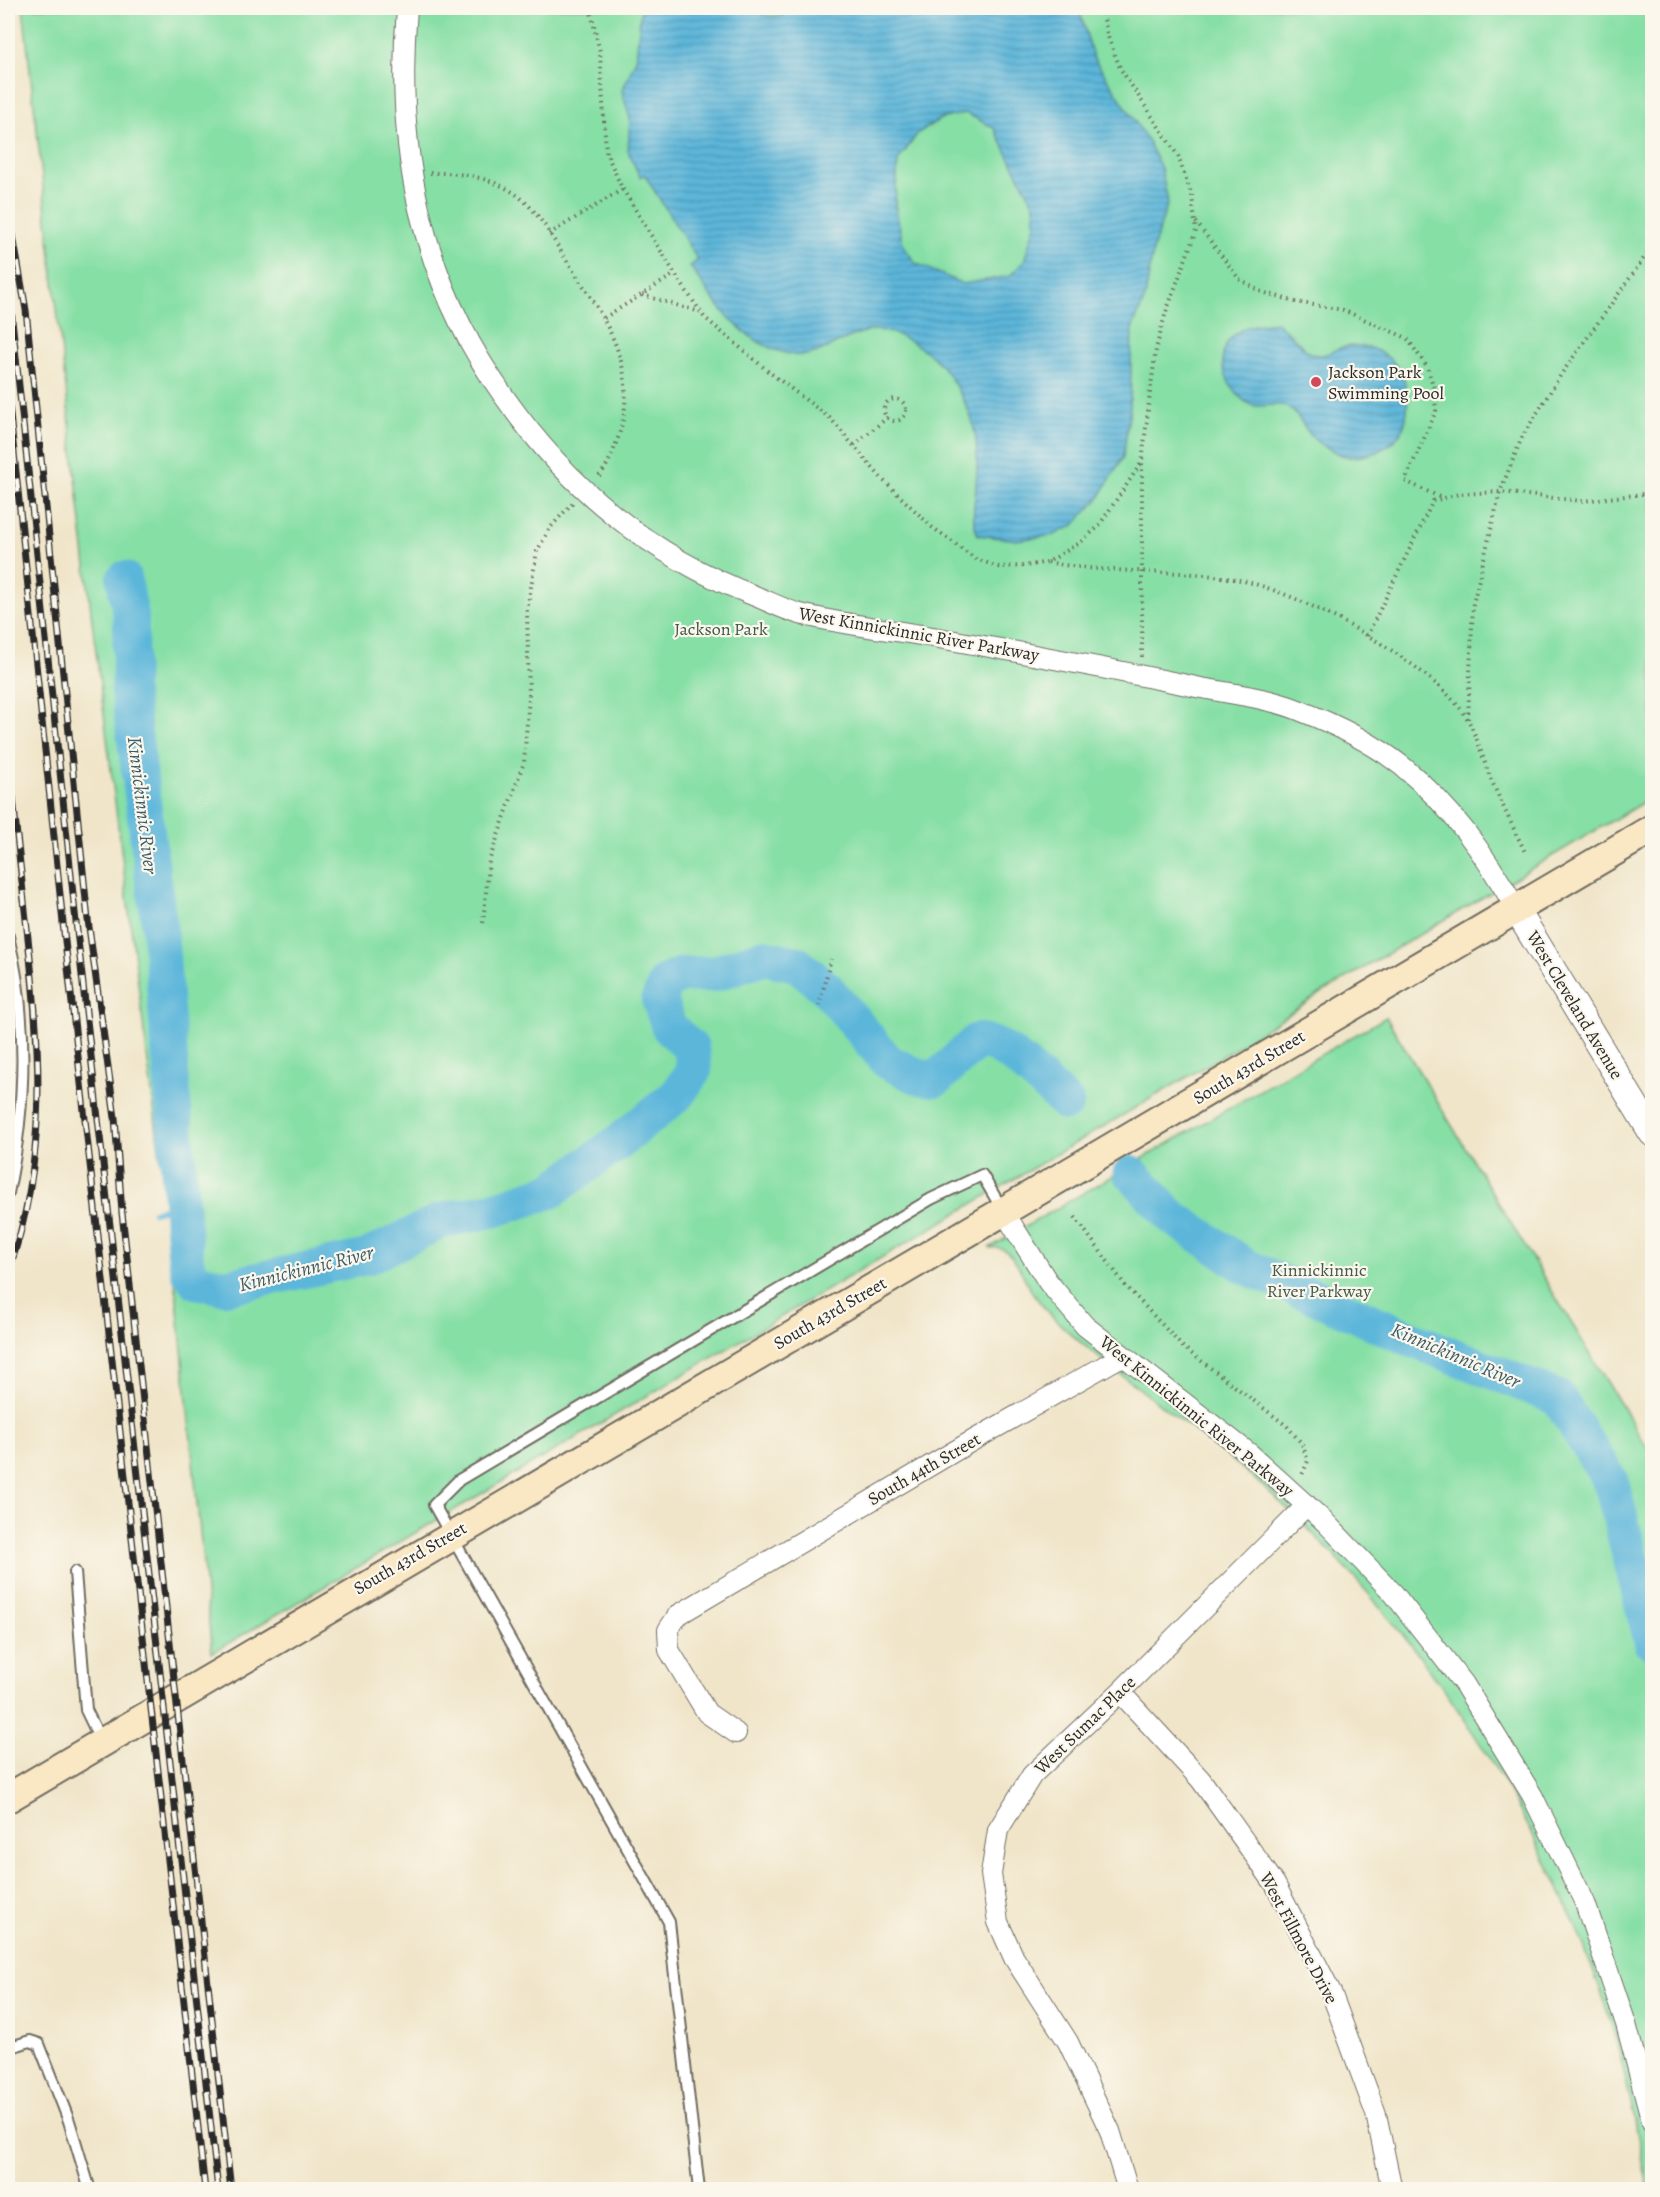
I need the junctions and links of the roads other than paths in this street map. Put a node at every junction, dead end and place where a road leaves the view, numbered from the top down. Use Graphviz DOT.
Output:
graph roads {
  1 [pos="406,8"];
  2 [pos="1653,829"];
  3 [pos="1516,909"];
  4 [pos="8,936"];
  5 [pos="1653,1133"];
  6 [pos="8,1193"];
  7 [pos="1004,1212"];
  8 [pos="1122,1356"];
  9 [pos="1306,1505"];
  10 [pos="450,1535"];
  11 [pos="75,1572"];
  12 [pos="1120,1692"];
  13 [pos="736,1733"];
  14 [pos="101,1742"];
  15 [pos="8,1798"];
  16 [pos="8,2048"];
  17 [pos="1653,2122"];
  18 [pos="90,2190"];
  19 [pos="699,2190"];
  20 [pos="1128,2190"];
  21 [pos="1392,2190"];
  1 -- 3 [label="street, West Kinnickinnic River Parkway"];
  2 -- 3 [label="main road, South 43rd Street"];
  3 -- 5 [label="street, West Cleveland Avenue"];
  3 -- 7 [label="main road, South 43rd Street"];
  4 -- 6 [label="lane"];
  7 -- 8 [label="street, West Kinnickinnic River Parkway"];
  7 -- 10 [label="main road, South 43rd Street"];
  7 -- 10 [label="lane"];
  8 -- 9 [label="street, West Kinnickinnic River Parkway"];
  8 -- 13 [label="street, South 44th Street"];
  9 -- 12 [label="street, West Sumac Place"];
  9 -- 17 [label="street, West Kinnickinnic River Parkway"];
  10 -- 14 [label="main road, South 43rd Street"];
  10 -- 19 [label="lane"];
  11 -- 14 [label="lane"];
  12 -- 20 [label="street, West Sumac Place"];
  12 -- 21 [label="street, West Fillmore Drive"];
  14 -- 15 [label="main road, South 43rd Street"];
  16 -- 18 [label="lane"];
}
